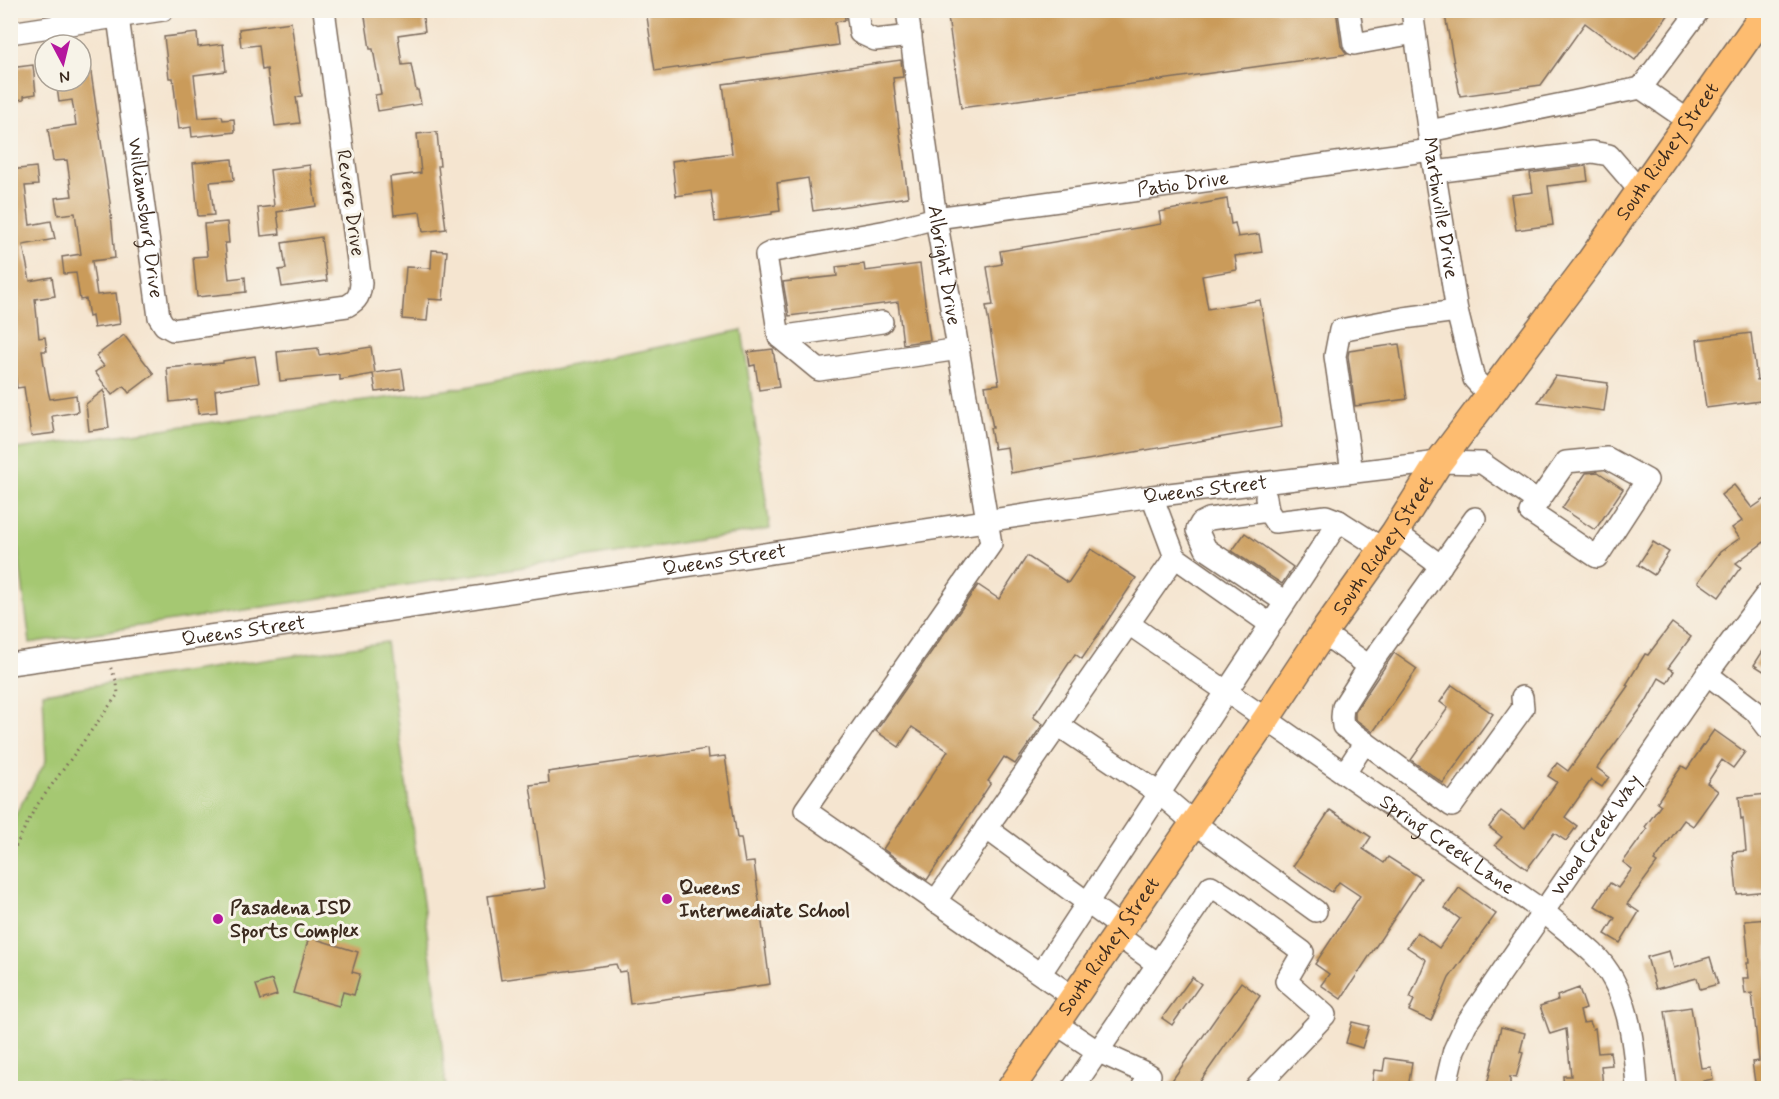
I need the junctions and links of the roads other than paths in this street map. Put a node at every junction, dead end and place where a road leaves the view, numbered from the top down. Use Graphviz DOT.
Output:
graph roads {
  1 [pos="163,10"];
  2 [pos="324,10"];
  3 [pos="857,10"];
  4 [pos="907,10"];
  5 [pos="1349,10"];
  6 [pos="1412,10"];
  7 [pos="1699,10"];
  8 [pos="1767,10"];
  9 [pos="117,14"];
  10 [pos="10,33"];
  11 [pos="1415,33"];
  12 [pos="910,36"];
  13 [pos="1641,88"];
  14 [pos="1689,121"];
  15 [pos="1430,140"];
  16 [pos="1435,172"];
  17 [pos="1640,191"];
  18 [pos="936,218"];
  19 [pos="1457,311"];
  20 [pos="263,318"];
  21 [pos="882,322"];
  22 [pos="779,337"];
  23 [pos="959,349"];
  24 [pos="1490,396"];
  25 [pos="1439,462"];
  26 [pos="1352,472"];
  27 [pos="1263,483"];
  28 [pos="1152,496"];
  29 [pos="1538,501"];
  30 [pos="1268,511"];
  31 [pos="1475,518"];
  32 [pos="987,519"];
  33 [pos="1339,521"];
  34 [pos="1389,541"];
  35 [pos="1175,557"];
  36 [pos="1441,566"];
  37 [pos="1768,592"];
  38 [pos="1285,602"];
  39 [pos="1129,624"];
  40 [pos="1270,624"];
  41 [pos="1323,633"];
  42 [pos="10,664"];
  43 [pos="1369,666"];
  44 [pos="1707,674"];
  45 [pos="1226,692"];
  46 [pos="1522,697"];
  47 [pos="1266,718"];
  48 [pos="1058,725"];
  49 [pos="1768,728"];
  50 [pos="1365,742"];
  51 [pos="1345,773"];
  52 [pos="1159,793"];
  53 [pos="1452,806"];
  54 [pos="1194,823"];
  55 [pos="986,828"];
  56 [pos="1433,834"];
  57 [pos="935,902"];
  58 [pos="1088,902"];
  59 [pos="1316,911"];
  60 [pos="1543,911"];
  61 [pos="1119,931"];
  62 [pos="1156,963"];
  63 [pos="1041,973"];
  64 [pos="1073,997"];
  65 [pos="1055,1023"];
  66 [pos="1097,1051"];
  67 [pos="1019,1085"];
  68 [pos="1073,1089"];
  69 [pos="1142,1089"];
  70 [pos="1256,1089"];
  71 [pos="1445,1089"];
  72 [pos="1637,1089"];
  1 -- 9 [label="street"];
  2 -- 20 [label="street, Revere Drive"];
  3 -- 12 [label="street"];
  4 -- 12 [label="street, Albright Drive"];
  5 -- 11 [label="street"];
  6 -- 11 [label="street, Martinville Drive"];
  7 -- 13 [label="street"];
  8 -- 14 [label="main road, South Richey Street"];
  9 -- 10 [label="street"];
  9 -- 20 [label="street, Williamsburg Drive"];
  11 -- 15 [label="street, Martinville Drive"];
  12 -- 18 [label="street, Albright Drive"];
  13 -- 14 [label="street"];
  13 -- 15 [label="street, Patio Drive"];
  14 -- 17 [label="main road, South Richey Street"];
  15 -- 16 [label="street, Martinville Drive"];
  15 -- 18 [label="street, Patio Drive"];
  16 -- 17 [label="street"];
  16 -- 19 [label="street, Martinville Drive"];
  17 -- 24 [label="main road, South Richey Street"];
  18 -- 22 [label="street, Patio Drive"];
  18 -- 23 [label="street, Albright Drive"];
  19 -- 24 [label="street, Martinville Drive"];
  19 -- 26 [label="street"];
  21 -- 22 [label="street"];
  22 -- 23 [label="street"];
  23 -- 32 [label="street, Albright Drive"];
  24 -- 25 [label="main road, South Richey Street"];
  25 -- 26 [label="street, Queens Street"];
  25 -- 29 [label="street, Queens Street"];
  25 -- 34 [label="main road, South Richey Street"];
  26 -- 27 [label="street, Queens Street"];
  27 -- 28 [label="street, Queens Street"];
  27 -- 30 [label="street"];
  28 -- 32 [label="street, Queens Street"];
  28 -- 35 [label="street"];
  29 -- 29 [label="street"];
  30 -- 33 [label="street"];
  30 -- 38 [label="street"];
  31 -- 36 [label="street"];
  32 -- 42 [label="street, Queens Street"];
  32 -- 57 [label="street, Albright Drive"];
  33 -- 34 [label="street"];
  33 -- 38 [label="street"];
  34 -- 36 [label="street"];
  34 -- 41 [label="main road, South Richey Street"];
  35 -- 39 [label="street"];
  35 -- 40 [label="street"];
  36 -- 43 [label="street"];
  37 -- 44 [label="street, Wood Creek Way"];
  38 -- 40 [label="street"];
  39 -- 45 [label="street, Spring Creek Lane"];
  39 -- 48 [label="street"];
  40 -- 45 [label="street"];
  41 -- 43 [label="street"];
  41 -- 47 [label="main road, South Richey Street"];
  43 -- 50 [label="street"];
  44 -- 49 [label="street"];
  44 -- 60 [label="street, Wood Creek Way"];
  45 -- 47 [label="street, Spring Creek Lane"];
  45 -- 52 [label="street"];
  46 -- 53 [label="street"];
  47 -- 51 [label="street, Spring Creek Lane"];
  47 -- 54 [label="main road, South Richey Street"];
  48 -- 52 [label="street"];
  48 -- 55 [label="street"];
  50 -- 51 [label="street"];
  50 -- 53 [label="street"];
  51 -- 56 [label="street, Spring Creek Lane"];
  52 -- 54 [label="street"];
  52 -- 58 [label="street"];
  53 -- 56 [label="street"];
  54 -- 59 [label="street"];
  54 -- 61 [label="main road, South Richey Street"];
  55 -- 57 [label="street"];
  55 -- 58 [label="street"];
  56 -- 60 [label="street, Spring Creek Lane"];
  57 -- 63 [label="street"];
  58 -- 61 [label="street"];
  58 -- 63 [label="street"];
  60 -- 71 [label="street, Wood Creek Way"];
  60 -- 72 [label="street, Spring Creek Lane"];
  61 -- 62 [label="street"];
  61 -- 64 [label="main road, South Richey Street"];
  62 -- 66 [label="street"];
  62 -- 70 [label="street"];
  63 -- 64 [label="street"];
  64 -- 65 [label="main road, South Richey Street"];
  65 -- 66 [label="street"];
  65 -- 67 [label="main road, South Richey Street"];
  66 -- 68 [label="street"];
  66 -- 69 [label="street"];
}
